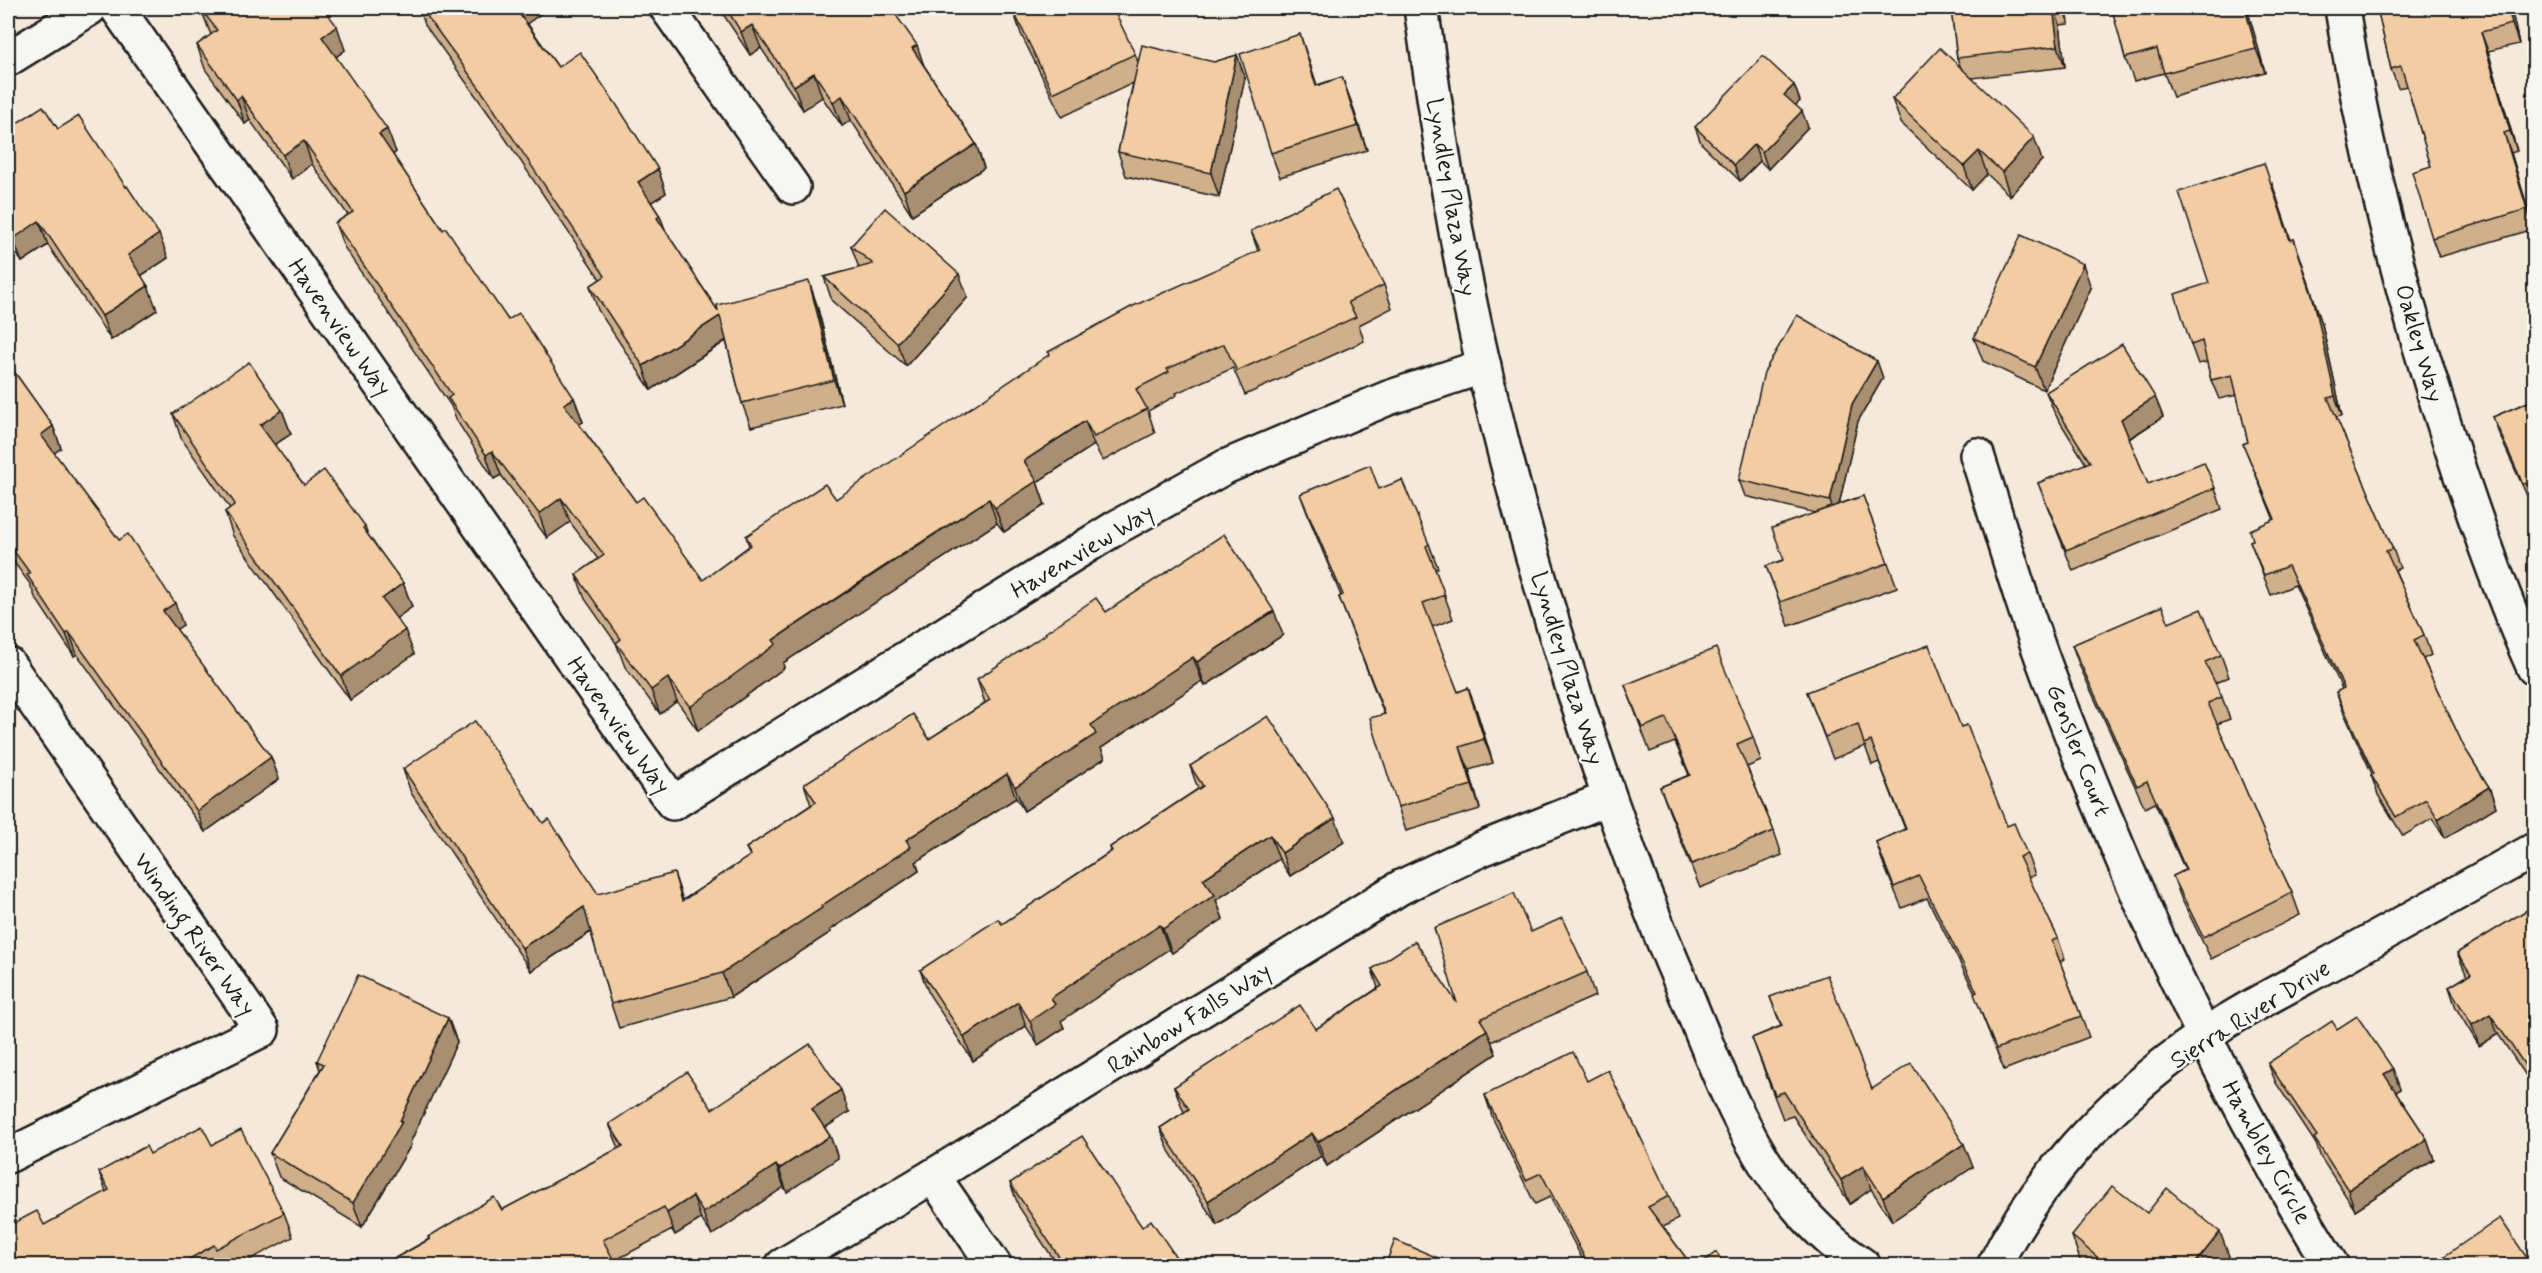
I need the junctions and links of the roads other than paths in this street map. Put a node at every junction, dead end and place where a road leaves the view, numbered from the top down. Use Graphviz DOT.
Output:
graph roads {
  1 [pos="90,8"];
  2 [pos="117,8"];
  3 [pos="667,8"];
  4 [pos="1421,8"];
  5 [pos="2342,8"];
  6 [pos="8,59"];
  7 [pos="792,187"];
  8 [pos="1484,366"];
  9 [pos="1977,455"];
  10 [pos="8,664"];
  11 [pos="2535,668"];
  12 [pos="1609,798"];
  13 [pos="2535,850"];
  14 [pos="2204,1036"];
  15 [pos="8,1156"];
  16 [pos="933,1176"];
  17 [pos="783,1266"];
  18 [pos="995,1266"];
  19 [pos="1864,1266"];
  20 [pos="1994,1266"];
  21 [pos="2331,1266"];
  1 -- 6 [label="street"];
  2 -- 8 [label="street, Havenview Way"];
  3 -- 7 [label="street"];
  4 -- 8 [label="street, Lyndley Plaza Way"];
  5 -- 11 [label="street, Oakley Way"];
  8 -- 12 [label="street, Lyndley Plaza Way"];
  9 -- 14 [label="street, Gensler Court"];
  10 -- 15 [label="street, Winding River Way"];
  12 -- 16 [label="street, Rainbow Falls Way"];
  12 -- 19 [label="street, Lyndley Plaza Way"];
  13 -- 14 [label="street, Sierra River Drive"];
  14 -- 20 [label="street, Sierra River Drive"];
  14 -- 21 [label="street, Hambley Circle"];
  16 -- 17 [label="street, Rainbow Falls Way"];
  16 -- 18 [label="street"];
}
